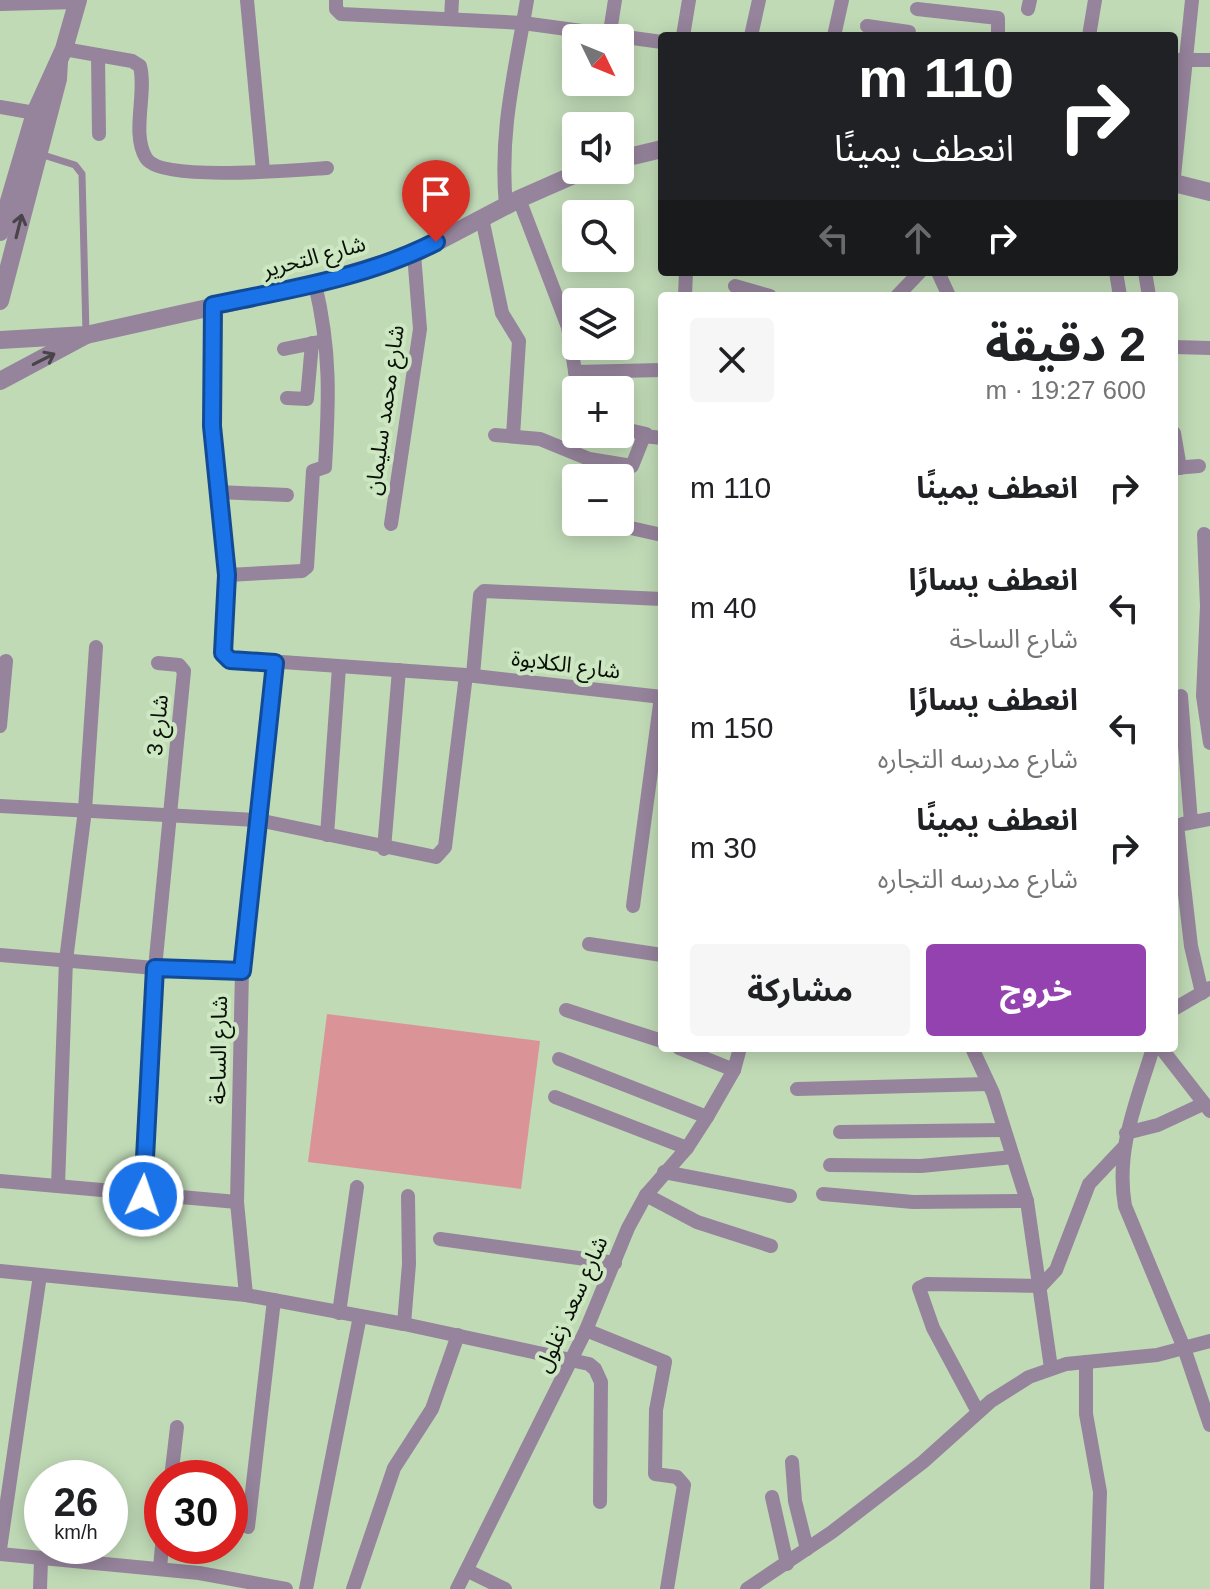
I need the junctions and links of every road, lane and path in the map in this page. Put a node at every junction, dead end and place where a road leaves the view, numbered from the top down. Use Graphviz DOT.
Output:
graph roads {
  1 [pos="247,0"];
  2 [pos="336,0"];
  3 [pos="452,0"];
  4 [pos="527,0"];
  5 [pos="615,0"];
  6 [pos="689,0"];
  7 [pos="759,0"];
  8 [pos="842,0"];
  9 [pos="1095,0"];
  10 [pos="1192,0"];
  11 [pos="78,1"];
  12 [pos="0,4"];
  13 [pos="919,4"];
  14 [pos="980,7"];
  15 [pos="451,19"];
  16 [pos="523,23"];
  17 [pos="611,24"];
  18 [pos="562,29"];
  19 [pos="684,32"];
  20 [pos="752,32"];
  21 [pos="835,32"];
  22 [pos="910,32"];
  23 [pos="998,32"];
  24 [pos="1090,32"];
  25 [pos="634,39"];
  26 [pos="658,42"];
  27 [pos="61,55"];
  28 [pos="98,55"];
  29 [pos="1210,60"];
  30 [pos="1180,61"];
  31 [pos="1178,99"];
  32 [pos="0,107"];
  33 [pos="35,113"];
  34 [pos="99,134"];
  35 [pos="658,150"];
  36 [pos="38,153"];
  37 [pos="634,156"];
  38 [pos="327,168"];
  39 [pos="263,171"];
  40 [pos="562,180"];
  41 [pos="1178,184"];
  42 [pos="1210,192"];
  43 [pos="513,202"];
  44 [pos="482,218"];
  45 [pos="0,232"];
  46 [pos="414,254"];
  47 [pos="916,276"];
  48 [pos="315,284"];
  49 [pos="735,286"];
  50 [pos="756,292"];
  51 [pos="901,292"];
  52 [pos="0,301"];
  53 [pos="213,305"];
  54 [pos="86,335"];
  55 [pos="0,340"];
  56 [pos="320,342"];
  57 [pos="1178,347"];
  58 [pos="1210,348"];
  59 [pos="284,349"];
  60 [pos="658,370"];
  61 [pos="575,372"];
  62 [pos="576,376"];
  63 [pos="0,381"];
  64 [pos="287,398"];
  65 [pos="634,431"];
  66 [pos="646,434"];
  67 [pos="495,435"];
  68 [pos="513,436"];
  69 [pos="658,437"];
  70 [pos="1199,466"];
  71 [pos="1178,468"];
  72 [pos="219,492"];
  73 [pos="287,495"];
  74 [pos="391,524"];
  75 [pos="634,529"];
  76 [pos="658,534"];
  77 [pos="1204,534"];
  78 [pos="227,575"];
  79 [pos="658,599"];
  80 [pos="96,647"];
  81 [pos="6,661"];
  82 [pos="158,663"];
  83 [pos="275,663"];
  84 [pos="339,667"];
  85 [pos="399,670"];
  86 [pos="470,675"];
  87 [pos="1181,696"];
  88 [pos="658,697"];
  89 [pos="658,719"];
  90 [pos="0,726"];
  91 [pos="1210,743"];
  92 [pos="0,806"];
  93 [pos="85,810"];
  94 [pos="170,813"];
  95 [pos="1210,819"];
  96 [pos="258,820"];
  97 [pos="1181,824"];
  98 [pos="327,835"];
  99 [pos="384,849"];
  100 [pos="633,906"];
  101 [pos="589,944"];
  102 [pos="658,954"];
  103 [pos="0,955"];
  104 [pos="66,960"];
  105 [pos="155,968"];
  106 [pos="242,971"];
  107 [pos="1206,991"];
  108 [pos="1178,1007"];
  109 [pos="566,1010"];
  110 [pos="658,1040"];
  111 [pos="689,1052"];
  112 [pos="739,1052"];
  113 [pos="974,1052"];
  114 [pos="1152,1052"];
  115 [pos="1164,1052"];
  116 [pos="559,1059"];
  117 [pos="734,1070"];
  118 [pos="988,1084"];
  119 [pos="797,1089"];
  120 [pos="555,1097"];
  121 [pos="1206,1108"];
  122 [pos="707,1117"];
  123 [pos="1004,1130"];
  124 [pos="840,1132"];
  125 [pos="1125,1141"];
  126 [pos="687,1148"];
  127 [pos="1013,1157"];
  128 [pos="830,1165"];
  129 [pos="664,1172"];
  130 [pos="0,1181"];
  131 [pos="58,1186"];
  132 [pos="357,1187"];
  133 [pos="823,1194"];
  134 [pos="646,1195"];
  135 [pos="143,1196"];
  136 [pos="408,1196"];
  137 [pos="790,1196"];
  138 [pos="1027,1201"];
  139 [pos="237,1202"];
  140 [pos="440,1239"];
  141 [pos="771,1246"];
  142 [pos="615,1263"];
  143 [pos="0,1271"];
  144 [pos="40,1275"];
  145 [pos="1041,1286"];
  146 [pos="246,1295"];
  147 [pos="274,1300"];
  148 [pos="339,1313"];
  149 [pos="360,1316"];
  150 [pos="404,1324"];
  151 [pos="586,1330"];
  152 [pos="458,1335"];
  153 [pos="1210,1341"];
  154 [pos="1184,1348"];
  155 [pos="571,1361"];
  156 [pos="1086,1362"];
  157 [pos="1051,1368"];
  158 [pos="978,1412"];
  159 [pos="1210,1425"];
  160 [pos="177,1427"];
  161 [pos="173,1460"];
  162 [pos="792,1462"];
  163 [pos="772,1497"];
  164 [pos="600,1502"];
  165 [pos="248,1527"];
  166 [pos="807,1549"];
  167 [pos="0,1552"];
  168 [pos="24,1557"];
  169 [pos="41,1564"];
  170 [pos="100,1564"];
  171 [pos="160,1564"];
  172 [pos="787,1564"];
  173 [pos="160,1568"];
  174 [pos="468,1571"];
  175 [pos="40,1589"];
  176 [pos="286,1589"];
  177 [pos="306,1589"];
  178 [pos="353,1589"];
  179 [pos="457,1589"];
  180 [pos="505,1589"];
  181 [pos="667,1589"];
  182 [pos="747,1589"];
  183 [pos="1097,1589"];
  1 -- 39 [label="street"];
  2 -- 15 [label="street"];
  3 -- 15 [label="street"];
  4 -- 16 [label="street"];
  5 -- 17 [label="street"];
  6 -- 19 [label="street"];
  7 -- 20 [label="street"];
  8 -- 21 [label="street"];
  9 -- 24 [label="street"];
  10 -- 30 [label="street"];
  11 -- 12 [label="street"];
  11 -- 27 [label="street"];
  13 -- 14 [label="street"];
  13 -- 22 [label="street"];
  14 -- 23 [label="street"];
  15 -- 16 [label="street"];
  16 -- 18 [label="street"];
  16 -- 43 [label="street"];
  25 -- 26 [label="street"];
  27 -- 28 [label="street"];
  27 -- 33 [label="street"];
  27 -- 36 [label="street"];
  28 -- 34 [label="street"];
  28 -- 39 [label="street"];
  29 -- 30 [label="street"];
  30 -- 31 [label="street"];
  32 -- 33 [label="street"];
  33 -- 45 [label="street"];
  35 -- 37 [label="street"];
  52 -- 36 [label="street, one-way"];
  36 -- 54 [label="lane"];
  38 -- 39 [label="street"];
  40 -- 43 [label="street, شارع التحرير"];
  41 -- 42 [label="street"];
  43 -- 44 [label="street, شارع التحرير"];
  43 -- 61 [label="street"];
  44 -- 46 [label="street, شارع التحرير"];
  44 -- 68 [label="street"];
  46 -- 48 [label="street, شارع التحرير"];
  46 -- 74 [label="street, شارع محمد سليمان"];
  47 -- 51 [label="street"];
  48 -- 53 [label="street, شارع التحرير"];
  48 -- 56 [label="street"];
  49 -- 50 [label="street"];
  53 -- 54 [label="street, شارع التحرير"];
  53 -- 72 [label="street"];
  54 -- 55 [label="street, شارع التحرير"];
  63 -- 54 [label="street, شارع التحرير, one-way"];
  56 -- 59 [label="street"];
  56 -- 64 [label="street"];
  56 -- 78 [label="street"];
  57 -- 58 [label="street"];
  60 -- 61 [label="street"];
  61 -- 62 [label="street"];
  65 -- 66 [label="street"];
  66 -- 68 [label="street"];
  66 -- 69 [label="street"];
  67 -- 68 [label="street"];
  70 -- 71 [label="street"];
  72 -- 73 [label="street"];
  72 -- 78 [label="street"];
  75 -- 76 [label="street"];
  77 -- 91 [label="street"];
  78 -- 83 [label="street, شارع الكلابوة"];
  79 -- 86 [label="street"];
  80 -- 93 [label="street"];
  81 -- 90 [label="street"];
  82 -- 94 [label="street, شارع 3"];
  83 -- 84 [label="street, شارع الكلابوة"];
  83 -- 96 [label="street, شارع الساحة"];
  84 -- 85 [label="street, شارع الكلابوة"];
  84 -- 98 [label="street"];
  85 -- 86 [label="street, شارع الكلابوة"];
  85 -- 99 [label="street"];
  86 -- 88 [label="street, شارع الكلابوة"];
  86 -- 99 [label="street"];
  87 -- 97 [label="street"];
  89 -- 100 [label="street"];
  92 -- 93 [label="street"];
  93 -- 94 [label="street"];
  93 -- 104 [label="street"];
  94 -- 96 [label="street"];
  94 -- 105 [label="street"];
  95 -- 97 [label="street"];
  96 -- 98 [label="street"];
  96 -- 106 [label="street, شارع الساحة"];
  97 -- 107 [label="street"];
  98 -- 99 [label="street"];
  101 -- 102 [label="street"];
  103 -- 104 [label="street"];
  104 -- 105 [label="street"];
  104 -- 131 [label="street"];
  105 -- 106 [label="street"];
  105 -- 135 [label="street"];
  106 -- 139 [label="street, شارع الساحة"];
  107 -- 108 [label="street"];
  109 -- 110 [label="street"];
  111 -- 117 [label="street"];
  112 -- 117 [label="street, شارع سعد زغلول"];
  113 -- 118 [label="street"];
  114 -- 125 [label="street"];
  115 -- 121 [label="street"];
  116 -- 122 [label="street"];
  117 -- 122 [label="street, شارع سعد زغلول"];
  118 -- 119 [label="street"];
  118 -- 123 [label="street"];
  120 -- 126 [label="street"];
  121 -- 125 [label="street"];
  122 -- 126 [label="street, شارع سعد زغلول"];
  123 -- 124 [label="street"];
  123 -- 127 [label="street"];
  125 -- 145 [label="street"];
  125 -- 154 [label="street"];
  126 -- 129 [label="street, شارع سعد زغلول"];
  127 -- 128 [label="street"];
  127 -- 138 [label="street"];
  129 -- 134 [label="street, شارع سعد زغلول"];
  129 -- 137 [label="street"];
  130 -- 131 [label="street"];
  131 -- 135 [label="street"];
  132 -- 148 [label="street"];
  133 -- 138 [label="street"];
  134 -- 141 [label="street"];
  134 -- 142 [label="street, شارع سعد زغلول"];
  135 -- 139 [label="street"];
  136 -- 150 [label="street"];
  138 -- 145 [label="street"];
  139 -- 146 [label="street, شارع الساحة"];
  140 -- 142 [label="street"];
  142 -- 151 [label="street, شارع سعد زغلول"];
  143 -- 144 [label="street"];
  144 -- 146 [label="street"];
  144 -- 167 [label="street"];
  145 -- 157 [label="street"];
  145 -- 158 [label="street"];
  146 -- 147 [label="street"];
  147 -- 148 [label="street"];
  147 -- 165 [label="street"];
  148 -- 149 [label="street"];
  149 -- 150 [label="street"];
  149 -- 177 [label="street"];
  150 -- 152 [label="street"];
  151 -- 155 [label="street, شارع سعد زغلول"];
  151 -- 181 [label="street"];
  152 -- 155 [label="street"];
  152 -- 178 [label="street"];
  153 -- 154 [label="street"];
  154 -- 156 [label="street"];
  154 -- 159 [label="street"];
  155 -- 164 [label="street"];
  155 -- 174 [label="street, شارع سعد زغلول"];
  156 -- 157 [label="street"];
  156 -- 183 [label="street"];
  157 -- 158 [label="street"];
  158 -- 166 [label="street"];
  160 -- 161 [label="street"];
  162 -- 166 [label="street"];
  163 -- 172 [label="street"];
  166 -- 172 [label="street"];
  167 -- 168 [label="street"];
  169 -- 175 [label="street"];
  170 -- 173 [label="street"];
  171 -- 173 [label="street"];
  172 -- 182 [label="street"];
  173 -- 176 [label="street"];
  174 -- 179 [label="street, شارع سعد زغلول"];
  174 -- 180 [label="street"];
}
